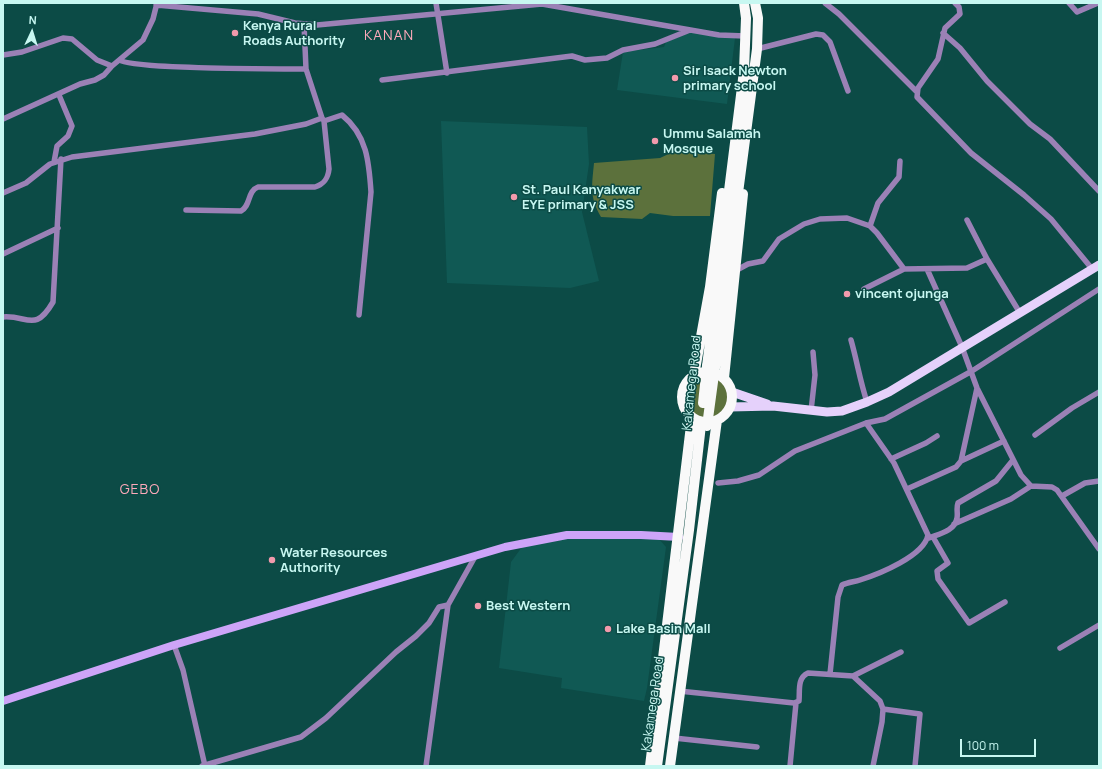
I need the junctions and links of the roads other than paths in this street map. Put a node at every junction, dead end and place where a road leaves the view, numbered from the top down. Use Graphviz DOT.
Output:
graph roads {
  1 [pos="201,3"];
  2 [pos="436,3"];
  3 [pos="744,3"];
  4 [pos="756,3"];
  5 [pos="825,3"];
  6 [pos="955,3"];
  7 [pos="1070,3"];
  8 [pos="1098,3"];
  9 [pos="157,4"];
  10 [pos="198,10"];
  11 [pos="438,13"];
  12 [pos="304,24"];
  13 [pos="690,30"];
  14 [pos="943,33"];
  15 [pos="746,36"];
  16 [pos="757,49"];
  17 [pos="3,55"];
  18 [pos="120,60"];
  19 [pos="112,66"];
  20 [pos="306,69"];
  21 [pos="446,73"];
  22 [pos="382,80"];
  23 [pos="848,91"];
  24 [pos="916,91"];
  25 [pos="59,95"];
  26 [pos="3,119"];
  27 [pos="323,120"];
  28 [pos="61,160"];
  29 [pos="900,161"];
  30 [pos="54,162"];
  31 [pos="735,175"];
  32 [pos="1099,191"];
  33 [pos="3,193"];
  34 [pos="186,210"];
  35 [pos="967,220"];
  36 [pos="870,226"];
  37 [pos="58,228"];
  38 [pos="3,254"];
  39 [pos="987,259"];
  40 [pos="1096,268"];
  41 [pos="904,269"];
  42 [pos="927,269"];
  43 [pos="735,272"];
  44 [pos="864,289"];
  45 [pos="1099,289"];
  46 [pos="1020,313"];
  47 [pos="359,315"];
  48 [pos="3,317"];
  49 [pos="851,340"];
  50 [pos="962,347"];
  51 [pos="813,352"];
  52 [pos="972,371"];
  53 [pos="694,375"];
  54 [pos="724,378"];
  55 [pos="977,388"];
  56 [pos="732,392"];
  57 [pos="1099,392"];
  58 [pos="867,402"];
  59 [pos="772,406"];
  60 [pos="730,407"];
  61 [pos="811,411"];
  62 [pos="692,418"];
  63 [pos="717,420"];
  64 [pos="866,423"];
  65 [pos="1035,435"];
  66 [pos="937,436"];
  67 [pos="1004,441"];
  68 [pos="891,459"];
  69 [pos="1013,460"];
  70 [pos="961,461"];
  71 [pos="1099,481"];
  72 [pos="718,483"];
  73 [pos="1031,486"];
  74 [pos="907,489"];
  75 [pos="1062,496"];
  76 [pos="954,524"];
  77 [pos="678,537"];
  78 [pos="930,538"];
  79 [pos="1099,549"];
  80 [pos="476,556"];
  81 [pos="1005,602"];
  82 [pos="448,605"];
  83 [pos="1099,625"];
  84 [pos="174,645"];
  85 [pos="1060,648"];
  86 [pos="902,652"];
  87 [pos="830,674"];
  88 [pos="853,676"];
  89 [pos="680,691"];
  90 [pos="3,701"];
  91 [pos="796,703"];
  92 [pos="883,709"];
  93 [pos="674,738"];
  94 [pos="757,746"];
  95 [pos="204,766"];
  96 [pos="426,766"];
  97 [pos="649,766"];
  98 [pos="657,766"];
  99 [pos="662,766"];
  100 [pos="671,766"];
  101 [pos="790,766"];
  102 [pos="873,766"];
  103 [pos="915,766"];
  1 -- 10 [label="street"];
  2 -- 11 [label="street"];
  3 -- 15 [label="highway, Kakamega Road"];
  4 -- 16 [label="highway"];
  5 -- 24 [label="street"];
  6 -- 14 [label="street"];
  7 -- 8 [label="street"];
  9 -- 10 [label="street"];
  9 -- 18 [label="street"];
  10 -- 12 [label="street"];
  11 -- 12 [label="street"];
  11 -- 13 [label="street"];
  11 -- 21 [label="street"];
  12 -- 20 [label="street"];
  13 -- 15 [label="street"];
  13 -- 21 [label="street"];
  14 -- 24 [label="street"];
  14 -- 32 [label="street"];
  15 -- 31 [label="highway, Kakamega Road"];
  16 -- 23 [label="street"];
  16 -- 31 [label="highway"];
  17 -- 19 [label="street"];
  18 -- 19 [label="street"];
  18 -- 20 [label="street"];
  19 -- 25 [label="street"];
  20 -- 27 [label="street"];
  21 -- 22 [label="street"];
  24 -- 40 [label="street"];
  25 -- 26 [label="street"];
  25 -- 30 [label="street"];
  27 -- 28 [label="street"];
  27 -- 34 [label="street"];
  27 -- 47 [label="street"];
  28 -- 30 [label="street"];
  28 -- 37 [label="street"];
  29 -- 36 [label="street"];
  30 -- 33 [label="street"];
  31 -- 43 [label="highway"];
  31 -- 53 [label="highway"];
  31 -- 98 [label="highway, Kakamega Road, bridge"];
  31 -- 99 [label="highway, Kakamega Road, bridge"];
  35 -- 39 [label="street"];
  36 -- 41 [label="street"];
  36 -- 43 [label="street"];
  37 -- 38 [label="street"];
  37 -- 48 [label="street"];
  39 -- 42 [label="street"];
  39 -- 46 [label="street"];
  40 -- 46 [label="main road"];
  41 -- 42 [label="street"];
  41 -- 44 [label="street"];
  42 -- 50 [label="street"];
  43 -- 54 [label="highway"];
  45 -- 52 [label="street"];
  46 -- 50 [label="main road"];
  49 -- 58 [label="street"];
  50 -- 52 [label="street"];
  50 -- 58 [label="main road"];
  51 -- 61 [label="street"];
  52 -- 55 [label="street"];
  52 -- 64 [label="street"];
  53 -- 54 [label="highway"];
  53 -- 62 [label="highway"];
  54 -- 56 [label="highway"];
  55 -- 67 [label="street"];
  55 -- 70 [label="street"];
  56 -- 59 [label="main road"];
  56 -- 60 [label="highway"];
  57 -- 65 [label="street"];
  58 -- 61 [label="main road"];
  59 -- 60 [label="main road"];
  59 -- 61 [label="main road"];
  60 -- 63 [label="highway"];
  62 -- 63 [label="highway"];
  62 -- 77 [label="highway"];
  63 -- 89 [label="highway"];
  64 -- 68 [label="street"];
  64 -- 72 [label="street"];
  66 -- 68 [label="street"];
  67 -- 69 [label="street"];
  67 -- 70 [label="street"];
  68 -- 74 [label="street"];
  69 -- 73 [label="street"];
  69 -- 76 [label="street"];
  70 -- 74 [label="street"];
  71 -- 75 [label="street"];
  73 -- 75 [label="street"];
  73 -- 76 [label="street"];
  74 -- 78 [label="street"];
  75 -- 79 [label="street"];
  76 -- 78 [label="street"];
  77 -- 80 [label="main road"];
  77 -- 97 [label="highway"];
  78 -- 81 [label="street"];
  78 -- 87 [label="street"];
  80 -- 82 [label="street"];
  80 -- 84 [label="main road"];
  82 -- 95 [label="street"];
  82 -- 96 [label="street"];
  83 -- 85 [label="street"];
  84 -- 90 [label="main road"];
  84 -- 95 [label="street"];
  86 -- 88 [label="street"];
  87 -- 88 [label="street"];
  87 -- 91 [label="street"];
  88 -- 92 [label="street"];
  89 -- 91 [label="street"];
  89 -- 93 [label="highway"];
  91 -- 101 [label="street"];
  92 -- 102 [label="street"];
  92 -- 103 [label="street"];
  93 -- 94 [label="street"];
  93 -- 100 [label="highway"];
}
